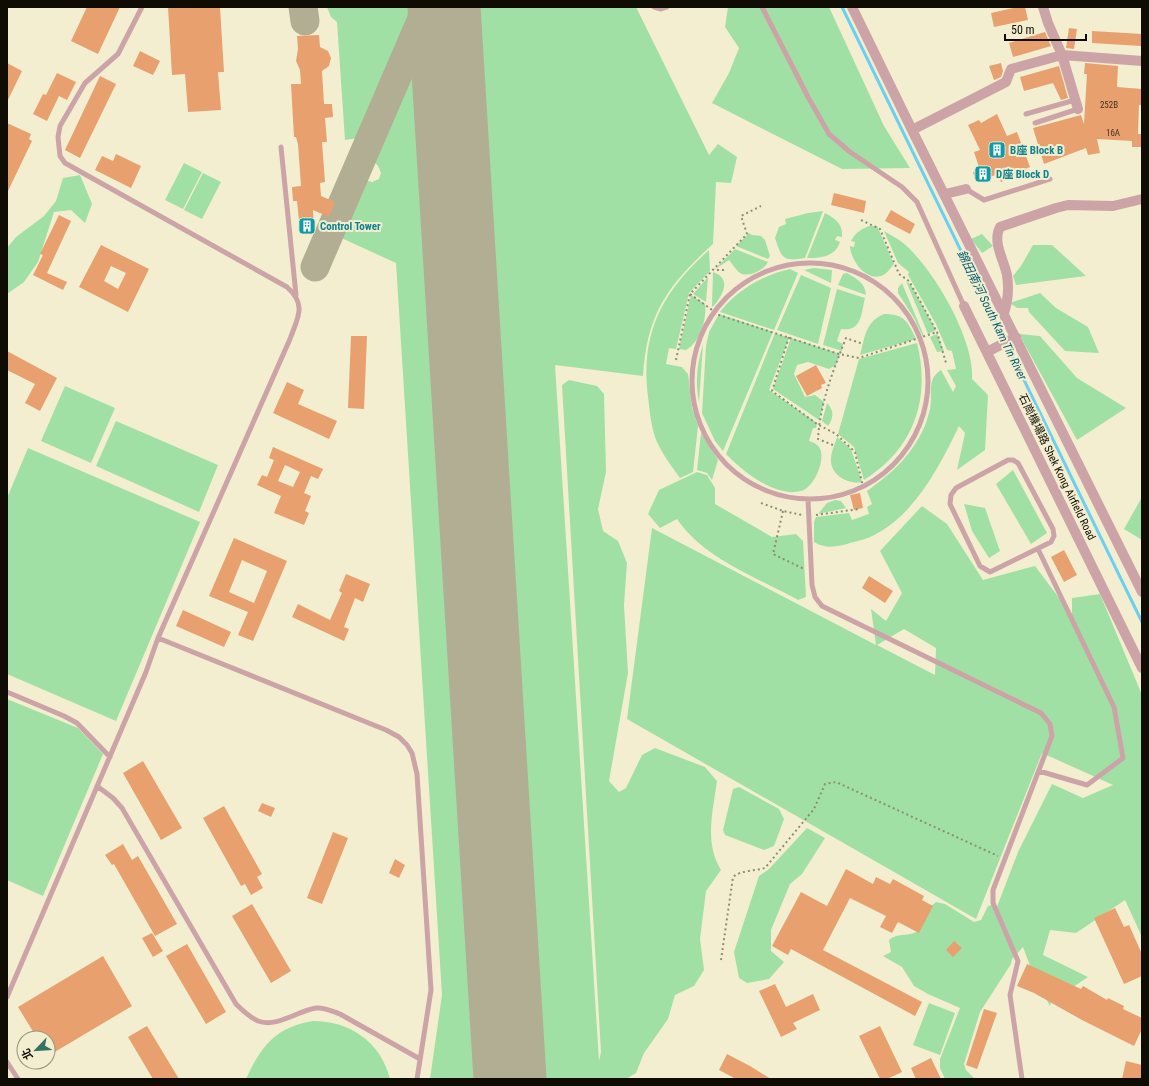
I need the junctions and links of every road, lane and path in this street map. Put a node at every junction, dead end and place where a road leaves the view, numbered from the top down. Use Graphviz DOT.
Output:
graph roads {
  1 [pos="142,7"];
  2 [pos="654,7"];
  3 [pos="667,7"];
  4 [pos="762,7"];
  5 [pos="852,7"];
  6 [pos="1043,7"];
  7 [pos="1062,55"];
  8 [pos="1142,61"];
  9 [pos="1076,104"];
  10 [pos="1026,114"];
  11 [pos="1035,123"];
  12 [pos="912,130"];
  13 [pos="281,147"];
  14 [pos="1050,179"];
  15 [pos="966,189"];
  16 [pos="945,194"];
  17 [pos="1142,200"];
  18 [pos="761,206"];
  19 [pos="861,220"];
  20 [pos="712,270"];
  21 [pos="724,270"];
  22 [pos="690,294"];
  23 [pos="296,295"];
  24 [pos="964,306"];
  25 [pos="715,311"];
  26 [pos="1004,312"];
  27 [pos="938,332"];
  28 [pos="789,337"];
  29 [pos="1016,337"];
  30 [pos="920,339"];
  31 [pos="863,344"];
  32 [pos="987,352"];
  33 [pos="840,354"];
  34 [pos="676,360"];
  35 [pos="946,363"];
  36 [pos="833,445"];
  37 [pos="863,487"];
  38 [pos="808,499"];
  39 [pos="783,511"];
  40 [pos="1038,549"];
  41 [pos="811,572"];
  42 [pos="1142,592"];
  43 [pos="158,638"];
  44 [pos="1142,668"];
  45 [pos="7,692"];
  46 [pos="110,757"];
  47 [pos="1039,770"];
  48 [pos="97,786"];
  49 [pos="1005,859"];
  50 [pos="721,960"];
  51 [pos="7,997"];
  52 [pos="420,1059"];
  53 [pos="7,1062"];
  54 [pos="18,1079"];
  55 [pos="417,1079"];
  56 [pos="1022,1079"];
  1 -- 23 [label="lane"];
  2 -- 3 [label="lane"];
  4 -- 24 [label="lane, 石崗機場路 Shek Kong Airfield Road"];
  5 -- 12 [label="street"];
  6 -- 7 [label="street"];
  7 -- 8 [label="street"];
  7 -- 9 [label="street"];
  7 -- 12 [label="street"];
  9 -- 10 [label="lane"];
  9 -- 11 [label="lane"];
  12 -- 16 [label="street"];
  13 -- 23 [label="lane"];
  14 -- 15 [label="lane"];
  15 -- 16 [label="street"];
  16 -- 26 [label="street"];
  17 -- 26 [label="street"];
  18 -- 20 [label="path"];
  19 -- 27 [label="path"];
  20 -- 21 [label="path"];
  20 -- 22 [label="path"];
  22 -- 25 [label="path"];
  22 -- 34 [label="path"];
  23 -- 43 [label="lane"];
  24 -- 32 [label="street, 石崗機場路 Shek Kong Airfield Road"];
  25 -- 28 [label="path"];
  25 -- 30 [label="lane"];
  25 -- 38 [label="lane"];
  26 -- 29 [label="street"];
  27 -- 30 [label="path"];
  27 -- 35 [label="path"];
  28 -- 33 [label="path"];
  28 -- 37 [label="path"];
  29 -- 32 [label="street"];
  29 -- 42 [label="street"];
  30 -- 33 [label="path"];
  30 -- 37 [label="lane"];
  31 -- 33 [label="path"];
  32 -- 44 [label="street, 石崗機場路 Shek Kong Airfield Road"];
  33 -- 36 [label="path"];
  37 -- 38 [label="lane"];
  38 -- 41 [label="lane"];
  39 -- 41 [label="path"];
  40 -- 40 [label="lane"];
  40 -- 47 [label="lane"];
  41 -- 47 [label="lane"];
  43 -- 46 [label="lane"];
  43 -- 52 [label="lane"];
  45 -- 46 [label="lane"];
  46 -- 48 [label="lane"];
  47 -- 49 [label="lane"];
  48 -- 51 [label="lane"];
  48 -- 52 [label="lane"];
  49 -- 50 [label="path"];
  49 -- 56 [label="lane"];
  52 -- 55 [label="lane"];
  53 -- 54 [label="lane"];
}
